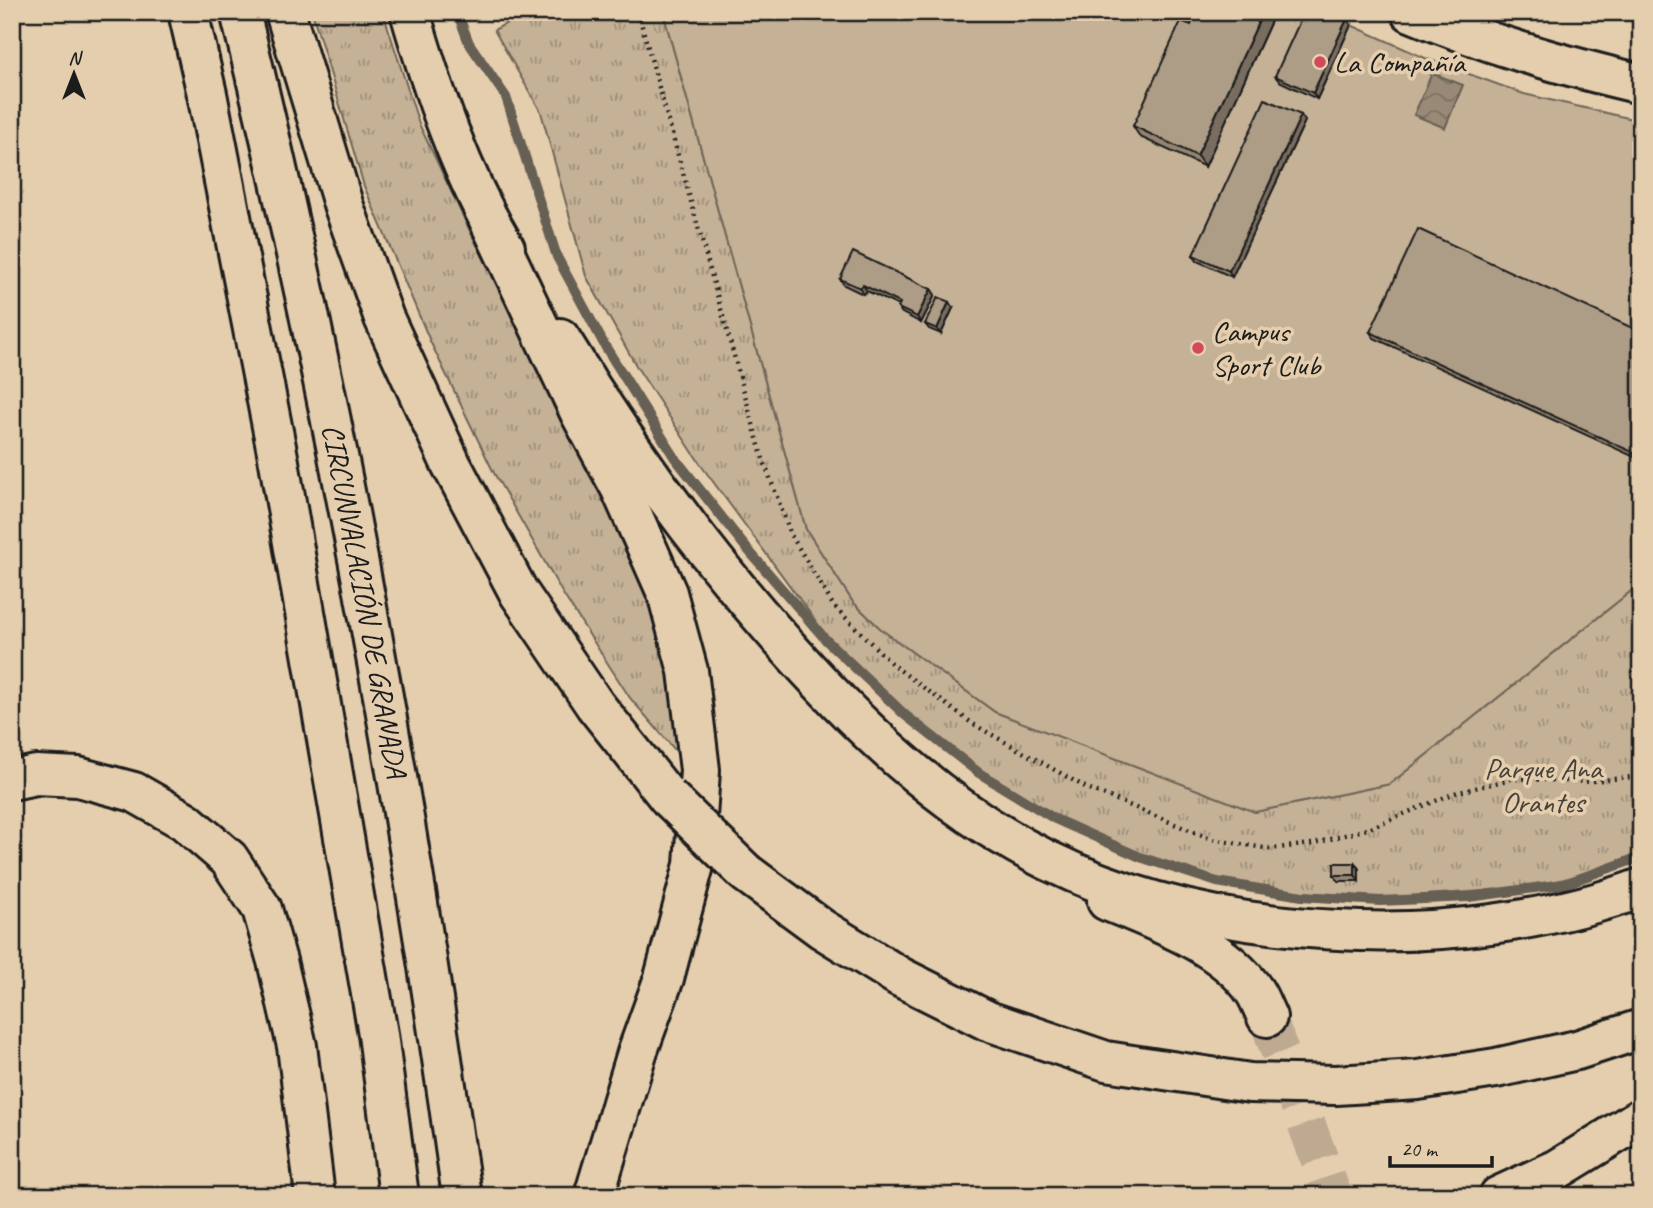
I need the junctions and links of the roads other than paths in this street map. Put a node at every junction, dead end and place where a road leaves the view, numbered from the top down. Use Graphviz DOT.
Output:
graph roads {
  1 [pos="188,12"];
  2 [pos="240,12"];
  3 [pos="285,12"];
  4 [pos="410,12"];
  5 [pos="1412,12"];
  6 [pos="1641,84"];
  7 [pos="489,220"];
  8 [pos="12,780"];
  9 [pos="1047,860"];
  10 [pos="1641,888"];
  11 [pos="1267,1017"];
  12 [pos="1641,1029"];
  13 [pos="1641,1118"];
  14 [pos="315,1196"];
  15 [pos="399,1196"];
  16 [pos="462,1196"];
  17 [pos="594,1196"];
  18 [pos="1499,1196"];
  1 -- 15 [label="main road, CIRCUNVALACIÓN DE GRANADA"];
  2 -- 16 [label="main road, CIRCUNVALACIÓN DE GRANADA"];
  3 -- 12 [label="main road, bridge"];
  4 -- 7 [label="main road"];
  5 -- 6 [label="main road"];
  7 -- 9 [label="main road"];
  7 -- 17 [label="main road"];
  8 -- 14 [label="main road"];
  9 -- 10 [label="main road"];
  9 -- 11 [label="main road"];
  13 -- 18 [label="main road"];
}
